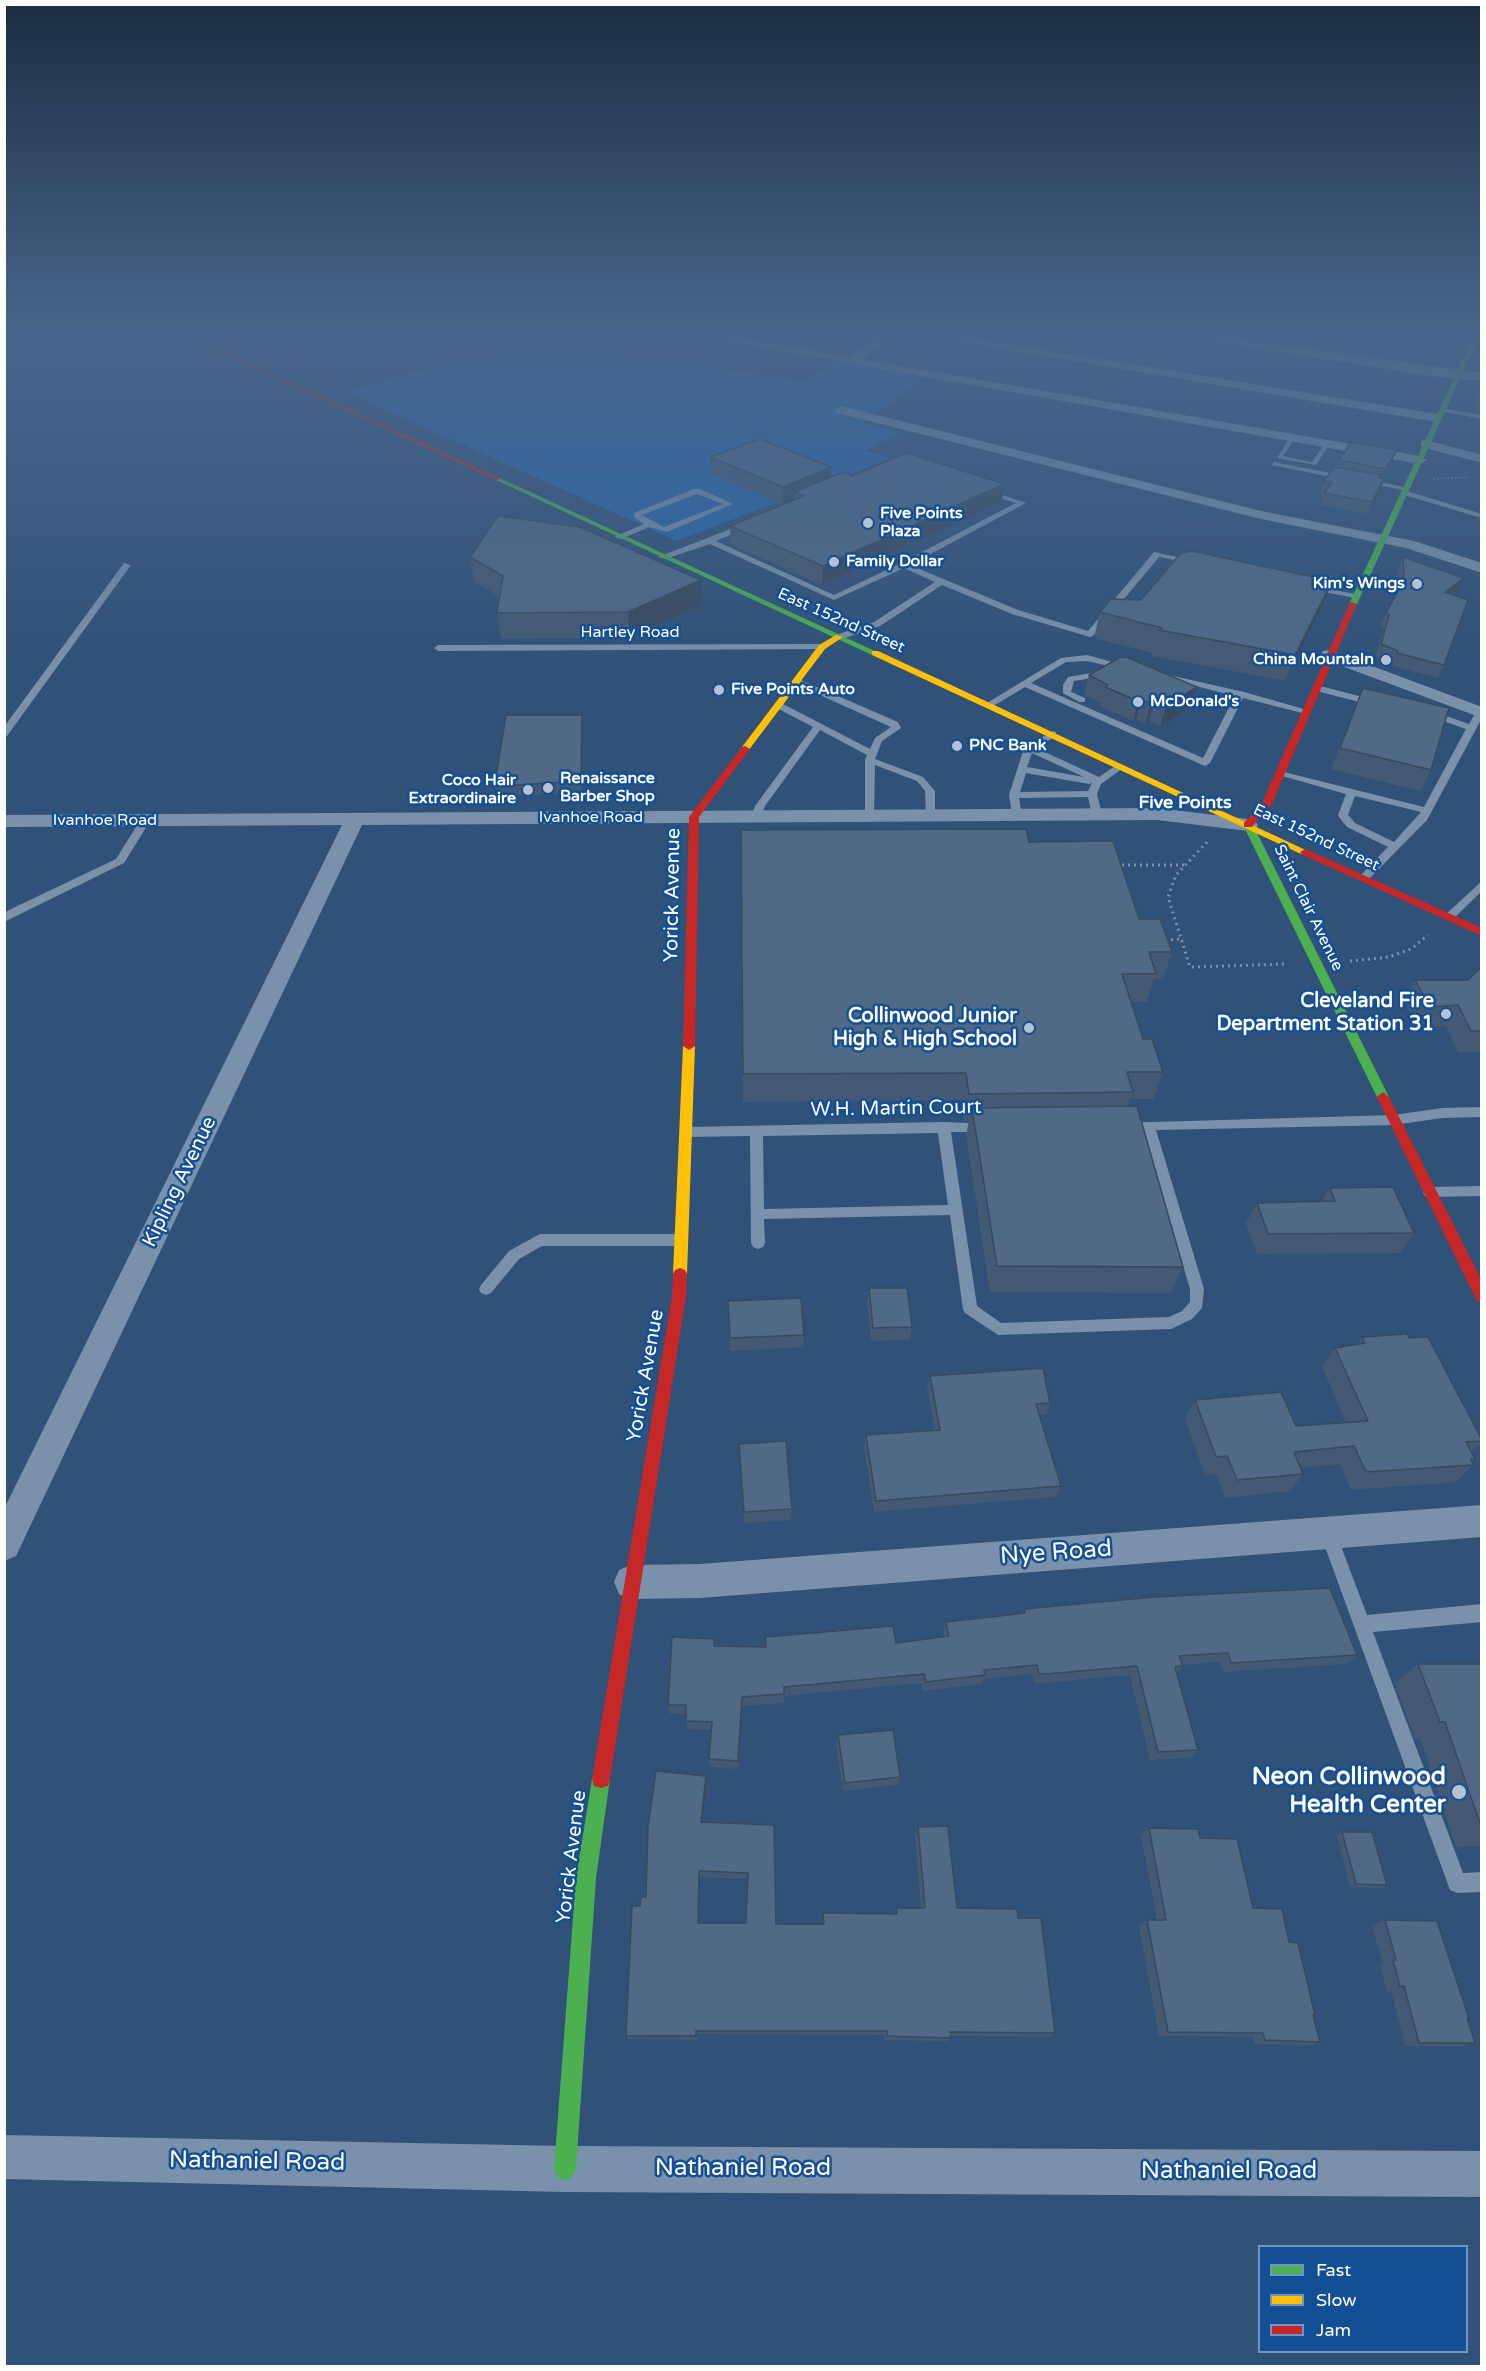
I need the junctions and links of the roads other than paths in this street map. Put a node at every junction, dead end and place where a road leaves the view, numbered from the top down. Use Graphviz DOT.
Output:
graph roads {
  1 [pos="426,448"];
  2 [pos="992,448"];
  3 [pos="1285,448"];
  4 [pos="1325,448"];
  5 [pos="1348,448"];
  6 [pos="1425,448"];
  7 [pos="1440,448"];
  8 [pos="1482,459"];
  9 [pos="1420,460"];
  10 [pos="1274,464"];
  11 [pos="1314,464"];
  12 [pos="1310,471"];
  13 [pos="972,487"];
  14 [pos="1405,490"];
  15 [pos="1482,516"];
  16 [pos="751,523"];
  17 [pos="650,524"];
  18 [pos="618,537"];
  19 [pos="1381,539"];
  20 [pos="710,541"];
  21 [pos="662,557"];
  22 [pos="1202,564"];
  23 [pos="127,565"];
  24 [pos="904,565"];
  25 [pos="1482,568"];
  26 [pos="941,582"];
  27 [pos="1298,584"];
  28 [pos="1356,596"];
  29 [pos="839,637"];
  30 [pos="822,647"];
  31 [pos="438,648"];
  32 [pos="1329,655"];
  33 [pos="1115,664"];
  34 [pos="1151,673"];
  35 [pos="796,681"];
  36 [pos="1026,684"];
  37 [pos="1316,688"];
  38 [pos="1067,693"];
  39 [pos="1241,694"];
  40 [pos="1391,703"];
  41 [pos="778,705"];
  42 [pos="987,706"];
  43 [pos="1306,711"];
  44 [pos="1424,711"];
  45 [pos="1478,718"];
  46 [pos="819,725"];
  47 [pos="4,734"];
  48 [pos="1053,734"];
  49 [pos="1029,748"];
  50 [pos="1170,748"];
  51 [pos="871,757"];
  52 [pos="1121,766"];
  53 [pos="1021,769"];
  54 [pos="1280,774"];
  55 [pos="1098,781"];
  56 [pos="1352,792"];
  57 [pos="1092,794"];
  58 [pos="1016,805"];
  59 [pos="1427,811"];
  60 [pos="1097,815"];
  61 [pos="869,816"];
  62 [pos="931,816"];
  63 [pos="694,817"];
  64 [pos="756,817"];
  65 [pos="355,819"];
  66 [pos="4,821"];
  67 [pos="145,821"];
  68 [pos="1248,825"];
  69 [pos="1396,847"];
  70 [pos="1364,878"];
  71 [pos="1482,884"];
  72 [pos="1449,917"];
  73 [pos="4,919"];
  74 [pos="1482,933"];
  75 [pos="1482,1112"];
  76 [pos="1395,1120"];
  77 [pos="1112,1126"];
  78 [pos="1148,1126"];
  79 [pos="944,1127"];
  80 [pos="1004,1127"];
  81 [pos="756,1131"];
  82 [pos="687,1132"];
  83 [pos="1482,1191"];
  84 [pos="1430,1192"];
  85 [pos="956,1210"];
  86 [pos="758,1214"];
  87 [pos="681,1240"];
  88 [pos="758,1243"];
  89 [pos="1476,1276"];
  90 [pos="486,1289"];
  91 [pos="1482,1297"];
  92 [pos="1482,1521"];
  93 [pos="1328,1532"];
  94 [pos="4,1545"];
  95 [pos="631,1582"];
  96 [pos="1482,1614"];
  97 [pos="1364,1624"];
  98 [pos="1482,1882"];
  99 [pos="4,2157"];
  100 [pos="565,2169"];
  101 [pos="1482,2174"];
  1 -- 18 [label="street, East 152nd Street"];
  2 -- 19 [label="street"];
  3 -- 11 [label="lane"];
  4 -- 11 [label="lane"];
  5 -- 9 [label="street"];
  6 -- 9 [label="street"];
  7 -- 8 [label="street"];
  9 -- 14 [label="street"];
  10 -- 12 [label="lane"];
  11 -- 12 [label="lane"];
  12 -- 14 [label="lane"];
  13 -- 24 [label="lane"];
  14 -- 15 [label="lane"];
  14 -- 19 [label="street"];
  16 -- 20 [label="lane"];
  17 -- 17 [label="lane"];
  17 -- 18 [label="lane"];
  18 -- 21 [label="street, East 152nd Street"];
  19 -- 25 [label="street"];
  19 -- 28 [label="street"];
  20 -- 21 [label="lane"];
  20 -- 24 [label="lane"];
  21 -- 29 [label="street, East 152nd Street"];
  22 -- 26 [label="lane"];
  23 -- 47 [label="lane"];
  24 -- 26 [label="lane"];
  26 -- 29 [label="lane"];
  27 -- 28 [label="lane"];
  28 -- 32 [label="street"];
  29 -- 30 [label="street, Yorick Avenue"];
  29 -- 42 [label="street, East 152nd Street"];
  30 -- 31 [label="lane, Hartley Road"];
  30 -- 35 [label="street, Yorick Avenue"];
  32 -- 37 [label="street"];
  32 -- 45 [label="street"];
  33 -- 36 [label="lane"];
  33 -- 38 [label="lane"];
  33 -- 38 [label="lane"];
  34 -- 39 [label="lane"];
  35 -- 41 [label="street, Yorick Avenue"];
  35 -- 51 [label="lane"];
  36 -- 42 [label="lane"];
  36 -- 50 [label="lane"];
  37 -- 40 [label="lane"];
  37 -- 43 [label="street"];
  38 -- 50 [label="lane"];
  39 -- 43 [label="lane"];
  39 -- 50 [label="lane"];
  41 -- 46 [label="lane"];
  41 -- 63 [label="street, Yorick Avenue"];
  42 -- 48 [label="street, East 152nd Street"];
  43 -- 54 [label="street"];
  44 -- 45 [label="lane"];
  45 -- 59 [label="lane"];
  46 -- 51 [label="lane"];
  46 -- 64 [label="lane"];
  48 -- 49 [label="lane"];
  48 -- 52 [label="street, East 152nd Street"];
  49 -- 53 [label="lane"];
  49 -- 55 [label="lane"];
  51 -- 61 [label="lane"];
  51 -- 62 [label="lane"];
  52 -- 55 [label="lane"];
  52 -- 68 [label="street, East 152nd Street"];
  53 -- 55 [label="lane"];
  53 -- 58 [label="lane"];
  54 -- 56 [label="lane"];
  54 -- 68 [label="street"];
  55 -- 57 [label="lane"];
  56 -- 59 [label="lane"];
  56 -- 69 [label="lane"];
  57 -- 58 [label="lane"];
  57 -- 60 [label="lane"];
  58 -- 60 [label="street, Ivanhoe Road"];
  58 -- 62 [label="street, Ivanhoe Road"];
  59 -- 69 [label="lane"];
  60 -- 68 [label="street, Ivanhoe Road"];
  61 -- 62 [label="street, Ivanhoe Road"];
  61 -- 64 [label="street, Ivanhoe Road"];
  63 -- 64 [label="street, Ivanhoe Road"];
  63 -- 65 [label="street, Ivanhoe Road"];
  63 -- 82 [label="street, Yorick Avenue"];
  65 -- 67 [label="street, Ivanhoe Road"];
  65 -- 94 [label="street, Kipling Avenue"];
  66 -- 67 [label="street, Ivanhoe Road"];
  67 -- 73 [label="lane"];
  68 -- 70 [label="street, East 152nd Street"];
  68 -- 76 [label="street, Saint Clair Avenue"];
  69 -- 70 [label="lane"];
  70 -- 72 [label="street, East 152nd Street"];
  71 -- 72 [label="lane"];
  72 -- 74 [label="street, East 152nd Street"];
  75 -- 76 [label="lane"];
  76 -- 78 [label="lane"];
  76 -- 84 [label="street, Saint Clair Avenue"];
  77 -- 78 [label="lane"];
  78 -- 85 [label="lane"];
  79 -- 80 [label="lane, W.H. Martin Court"];
  79 -- 81 [label="lane, W.H. Martin Court"];
  79 -- 85 [label="lane"];
  81 -- 82 [label="lane, W.H. Martin Court"];
  81 -- 86 [label="lane"];
  82 -- 87 [label="street, Yorick Avenue"];
  83 -- 84 [label="lane"];
  84 -- 89 [label="street, Saint Clair Avenue"];
  85 -- 86 [label="lane"];
  86 -- 88 [label="lane"];
  87 -- 90 [label="lane"];
  87 -- 95 [label="street, Yorick Avenue"];
  89 -- 91 [label="street, Saint Clair Avenue"];
  92 -- 93 [label="street, Nye Road"];
  93 -- 95 [label="street, Nye Road"];
  93 -- 97 [label="lane"];
  95 -- 100 [label="street, Yorick Avenue"];
  96 -- 97 [label="lane"];
  97 -- 98 [label="lane"];
  99 -- 100 [label="street, Nathaniel Road"];
  100 -- 101 [label="street, Nathaniel Road"];
}
